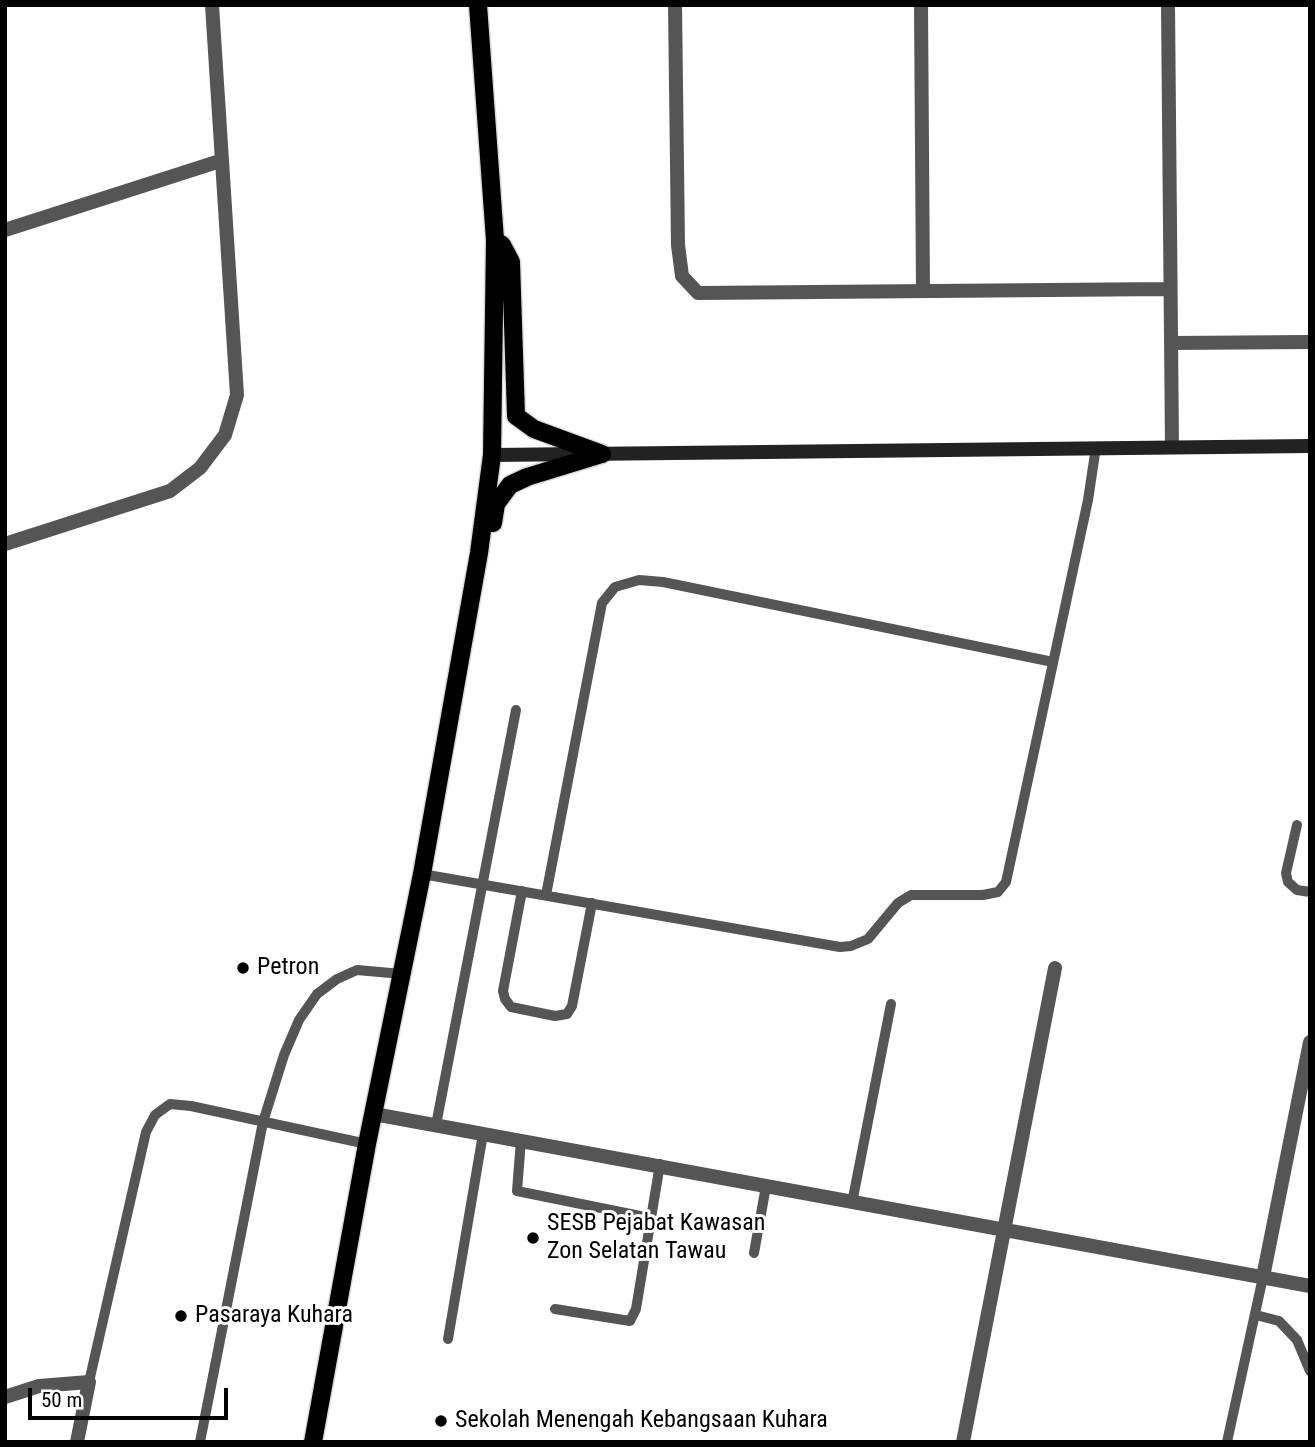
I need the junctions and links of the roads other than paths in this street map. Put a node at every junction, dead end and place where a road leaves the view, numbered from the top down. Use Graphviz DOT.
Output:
graph roads {
  1 [pos="212,5"];
  2 [pos="478,5"];
  3 [pos="675,5"];
  4 [pos="921,5"];
  5 [pos="1168,5"];
  6 [pos="220,161"];
  7 [pos="5,230"];
  8 [pos="495,240"];
  9 [pos="1170,289"];
  10 [pos="923,291"];
  11 [pos="1310,342"];
  12 [pos="1171,343"];
  13 [pos="1310,446"];
  14 [pos="1096,447"];
  15 [pos="1172,447"];
  16 [pos="602,454"];
  17 [pos="492,455"];
  18 [pos="5,544"];
  19 [pos="479,553"];
  20 [pos="1053,662"];
  21 [pos="516,710"];
  22 [pos="1297,825"];
  23 [pos="422,874"];
  24 [pos="482,885"];
  25 [pos="522,891"];
  26 [pos="1310,892"];
  27 [pos="546,895"];
  28 [pos="592,903"];
  29 [pos="1055,968"];
  30 [pos="402,974"];
  31 [pos="891,1004"];
  32 [pos="1310,1042"];
  33 [pos="374,1114"];
  34 [pos="263,1122"];
  35 [pos="436,1125"];
  36 [pos="483,1134"];
  37 [pos="521,1140"];
  38 [pos="367,1144"];
  39 [pos="660,1164"];
  40 [pos="766,1186"];
  41 [pos="852,1203"];
  42 [pos="650,1218"];
  43 [pos="1004,1232"];
  44 [pos="754,1254"];
  45 [pos="1263,1277"];
  46 [pos="1310,1286"];
  47 [pos="555,1309"];
  48 [pos="1256,1315"];
  49 [pos="447,1339"];
  50 [pos="1297,1340"];
  51 [pos="1310,1343"];
  52 [pos="1310,1371"];
  53 [pos="89,1382"];
  54 [pos="5,1396"];
  55 [pos="81,1441"];
  56 [pos="200,1442"];
  57 [pos="313,1442"];
  58 [pos="963,1442"];
  59 [pos="1227,1442"];
  1 -- 6 [label="street"];
  2 -- 8 [label="main road"];
  3 -- 10 [label="street"];
  4 -- 10 [label="street"];
  5 -- 9 [label="street"];
  6 -- 7 [label="street"];
  6 -- 18 [label="street"];
  8 -- 16 [label="main road"];
  8 -- 17 [label="main road"];
  9 -- 10 [label="street"];
  9 -- 12 [label="street"];
  11 -- 12 [label="street"];
  12 -- 15 [label="street"];
  13 -- 15 [label="street"];
  14 -- 15 [label="street"];
  14 -- 16 [label="street"];
  14 -- 20 [label="lane"];
  16 -- 17 [label="street"];
  16 -- 19 [label="main road"];
  17 -- 19 [label="main road"];
  19 -- 23 [label="main road"];
  20 -- 27 [label="lane"];
  20 -- 28 [label="lane"];
  21 -- 24 [label="lane"];
  22 -- 26 [label="lane"];
  23 -- 24 [label="lane"];
  23 -- 30 [label="main road"];
  24 -- 25 [label="lane"];
  24 -- 35 [label="lane"];
  25 -- 27 [label="lane"];
  25 -- 28 [label="lane"];
  27 -- 28 [label="lane"];
  29 -- 43 [label="street"];
  30 -- 33 [label="main road"];
  30 -- 34 [label="lane"];
  31 -- 41 [label="lane"];
  32 -- 45 [label="street"];
  33 -- 35 [label="street"];
  33 -- 38 [label="main road"];
  34 -- 38 [label="lane"];
  34 -- 53 [label="lane"];
  34 -- 56 [label="lane"];
  35 -- 36 [label="street"];
  36 -- 37 [label="street"];
  36 -- 49 [label="lane"];
  37 -- 39 [label="street"];
  37 -- 42 [label="lane"];
  38 -- 57 [label="main road"];
  39 -- 40 [label="street"];
  39 -- 42 [label="lane"];
  40 -- 41 [label="street"];
  40 -- 44 [label="lane"];
  41 -- 43 [label="street"];
  42 -- 47 [label="lane"];
  43 -- 45 [label="street"];
  43 -- 58 [label="street"];
  45 -- 46 [label="street"];
  45 -- 48 [label="lane"];
  48 -- 50 [label="lane"];
  48 -- 59 [label="lane"];
  50 -- 51 [label="lane"];
  50 -- 52 [label="lane"];
  53 -- 54 [label="street"];
  53 -- 55 [label="street"];
}
